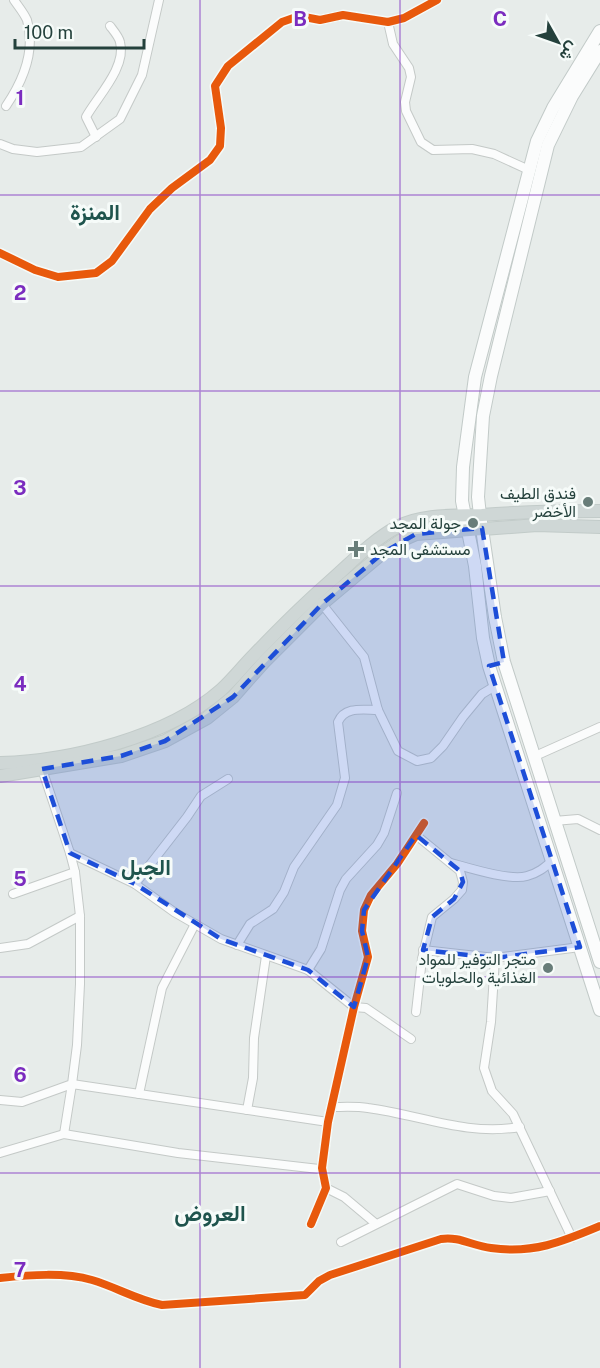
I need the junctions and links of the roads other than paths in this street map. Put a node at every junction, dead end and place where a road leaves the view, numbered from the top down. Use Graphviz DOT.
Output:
graph roads {
  1 [pos="14,0"];
  2 [pos="159,0"];
  3 [pos="437,0"];
  4 [pos="388,22"];
  5 [pos="110,26"];
  6 [pos="600,31"];
  7 [pos="600,51"];
  8 [pos="6,106"];
  9 [pos="96,137"];
  10 [pos="0,144"];
  11 [pos="529,170"];
  12 [pos="0,253"];
  13 [pos="508,275"];
  14 [pos="600,512"];
  15 [pos="464,515"];
  16 [pos="480,515"];
  17 [pos="600,527"];
  18 [pos="482,528"];
  19 [pos="468,529"];
  20 [pos="322,604"];
  21 [pos="504,662"];
  22 [pos="489,666"];
  23 [pos="495,686"];
  24 [pos="378,710"];
  25 [pos="600,727"];
  26 [pos="533,757"];
  27 [pos="0,763"];
  28 [pos="42,769"];
  29 [pos="0,776"];
  30 [pos="228,779"];
  31 [pos="397,793"];
  32 [pos="554,821"];
  33 [pos="424,823"];
  34 [pos="600,830"];
  35 [pos="416,835"];
  36 [pos="70,853"];
  37 [pos="552,861"];
  38 [pos="447,862"];
  39 [pos="75,872"];
  40 [pos="135,884"];
  41 [pos="13,894"];
  42 [pos="80,916"];
  43 [pos="195,924"];
  44 [pos="237,945"];
  45 [pos="580,947"];
  46 [pos="0,948"];
  47 [pos="423,950"];
  48 [pos="266,956"];
  49 [pos="495,957"];
  50 [pos="600,962"];
  51 [pos="308,970"];
  52 [pos="599,1004"];
  53 [pos="354,1007"];
  54 [pos="416,1012"];
  55 [pos="411,1038"];
  56 [pos="72,1084"];
  57 [pos="139,1094"];
  58 [pos="0,1100"];
  59 [pos="331,1107"];
  60 [pos="247,1110"];
  61 [pos="328,1122"];
  62 [pos="519,1127"];
  63 [pos="64,1134"];
  64 [pos="0,1153"];
  65 [pos="322,1168"];
  66 [pos="326,1188"];
  67 [pos="550,1191"];
  68 [pos="375,1223"];
  69 [pos="311,1224"];
  70 [pos="600,1226"];
  71 [pos="572,1238"];
  72 [pos="341,1242"];
  73 [pos="0,1278"];
  1 -- 8 [label="street"];
  2 -- 9 [label="street"];
  3 -- 4 [label="street"];
  4 -- 11 [label="street"];
  4 -- 12 [label="street"];
  5 -- 9 [label="street"];
  6 -- 11 [label="main road"];
  7 -- 13 [label="main road"];
  9 -- 10 [label="street"];
  11 -- 13 [label="main road"];
  13 -- 15 [label="main road"];
  13 -- 16 [label="main road"];
  14 -- 16 [label="main road"];
  15 -- 16 [label="main road"];
  15 -- 19 [label="main road"];
  15 -- 27 [label="main road"];
  16 -- 18 [label="main road"];
  17 -- 18 [label="main road"];
  18 -- 19 [label="main road"];
  18 -- 21 [label="main road"];
  19 -- 20 [label="main road"];
  19 -- 22 [label="main road"];
  20 -- 24 [label="street"];
  20 -- 28 [label="main road"];
  21 -- 22 [label="main road"];
  21 -- 26 [label="main road"];
  22 -- 23 [label="main road"];
  23 -- 24 [label="street"];
  23 -- 37 [label="main road"];
  24 -- 44 [label="street"];
  25 -- 26 [label="street"];
  26 -- 32 [label="main road"];
  28 -- 29 [label="main road"];
  28 -- 36 [label="street"];
  30 -- 40 [label="street"];
  31 -- 51 [label="street"];
  32 -- 34 [label="street"];
  32 -- 50 [label="main road"];
  33 -- 35 [label="street"];
  35 -- 38 [label="street"];
  35 -- 53 [label="street"];
  36 -- 39 [label="street"];
  36 -- 40 [label="street"];
  37 -- 38 [label="street"];
  37 -- 45 [label="main road"];
  38 -- 47 [label="street"];
  39 -- 41 [label="street"];
  39 -- 42 [label="street"];
  40 -- 43 [label="street"];
  42 -- 46 [label="street"];
  42 -- 56 [label="street"];
  43 -- 44 [label="street"];
  43 -- 57 [label="street"];
  44 -- 48 [label="street"];
  45 -- 49 [label="street"];
  45 -- 52 [label="main road"];
  47 -- 49 [label="street"];
  47 -- 54 [label="street"];
  48 -- 51 [label="street"];
  48 -- 60 [label="street"];
  49 -- 62 [label="street"];
  51 -- 53 [label="street"];
  53 -- 55 [label="street"];
  53 -- 59 [label="street"];
  56 -- 57 [label="street"];
  56 -- 58 [label="street"];
  56 -- 63 [label="street"];
  57 -- 60 [label="street"];
  59 -- 61 [label="street"];
  59 -- 62 [label="street"];
  60 -- 61 [label="street"];
  61 -- 65 [label="street"];
  62 -- 67 [label="street"];
  63 -- 64 [label="street"];
  63 -- 65 [label="street"];
  65 -- 66 [label="street"];
  66 -- 68 [label="street"];
  66 -- 69 [label="street"];
  67 -- 68 [label="street"];
  67 -- 71 [label="street"];
  68 -- 72 [label="street"];
  70 -- 71 [label="street"];
  71 -- 73 [label="street"];
}
